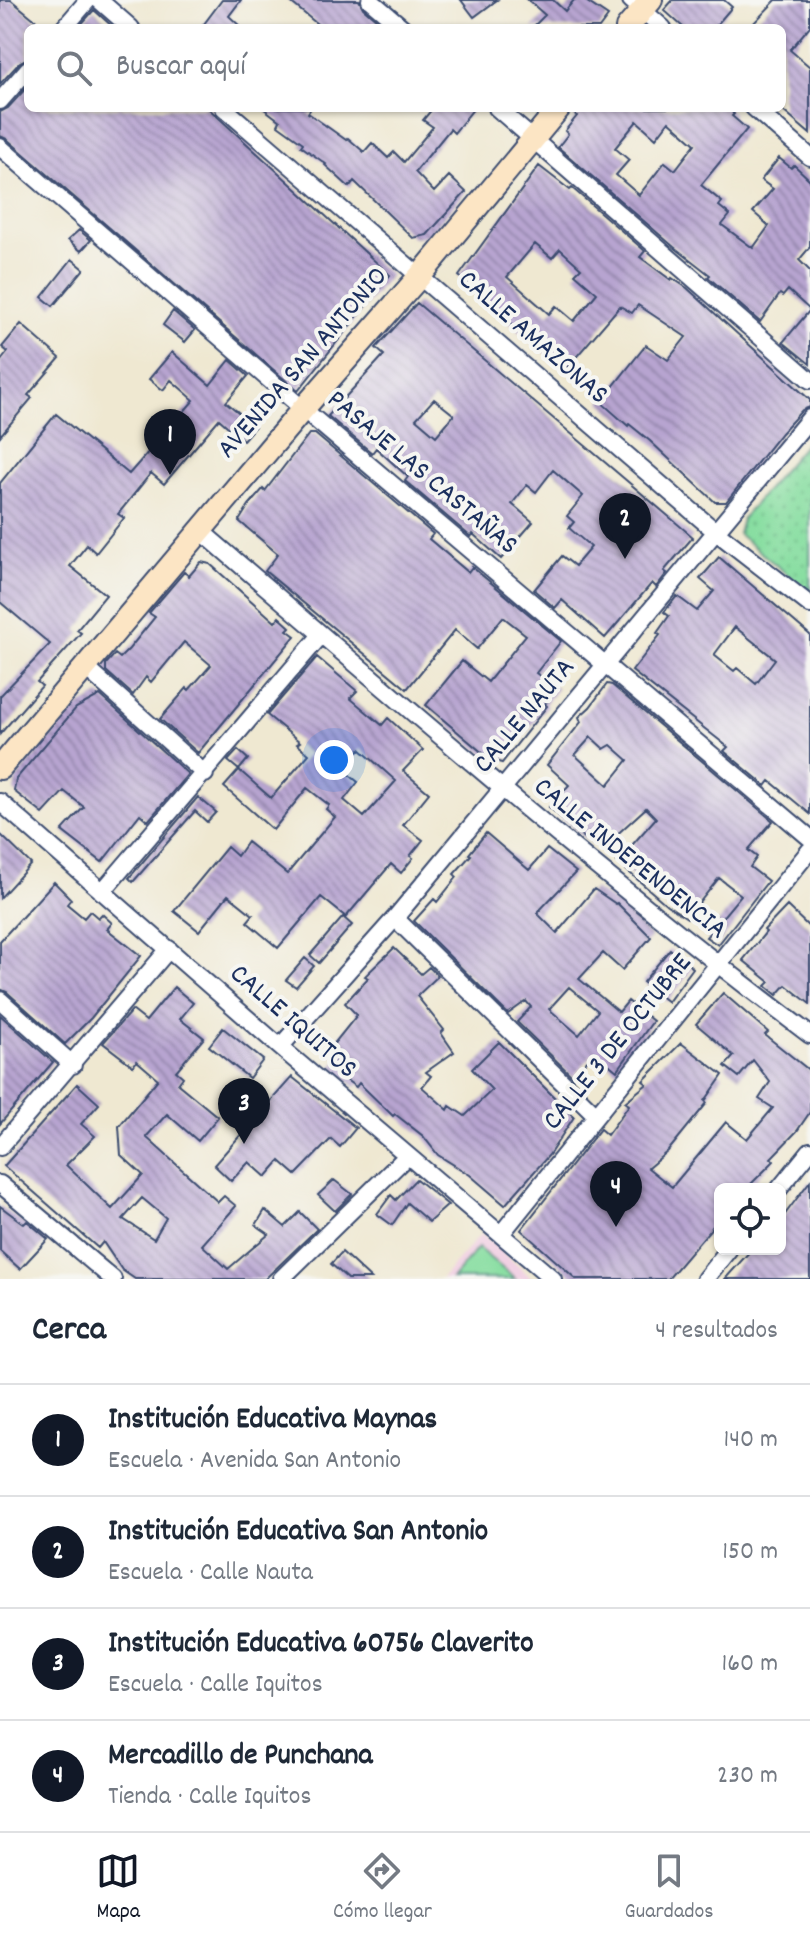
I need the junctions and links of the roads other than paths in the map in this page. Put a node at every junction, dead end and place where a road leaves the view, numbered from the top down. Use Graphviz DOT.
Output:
graph roads {
  1 [pos="88,0"];
  2 [pos="99,0"];
  3 [pos="370,0"];
  4 [pos="641,3"];
  5 [pos="67,24"];
  6 [pos="126,24"];
  7 [pos="398,24"];
  8 [pos="629,24"];
  9 [pos="659,24"];
  10 [pos="24,74"];
  11 [pos="0,101"];
  12 [pos="229,112"];
  13 [pos="502,112"];
  14 [pos="556,112"];
  15 [pos="759,112"];
  16 [pos="533,139"];
  17 [pos="0,147"];
  18 [pos="810,157"];
  19 [pos="419,277"];
  20 [pos="810,380"];
  21 [pos="303,409"];
  22 [pos="810,418"];
  23 [pos="201,531"];
  24 [pos="715,531"];
  25 [pos="810,605"];
  26 [pos="321,635"];
  27 [pos="605,662"];
  28 [pos="84,666"];
  29 [pos="0,768"];
  30 [pos="205,774"];
  31 [pos="500,789"];
  32 [pos="0,802"];
  33 [pos="810,838"];
  34 [pos="810,850"];
  35 [pos="102,892"];
  36 [pos="395,918"];
  37 [pos="169,949"];
  38 [pos="716,964"];
  39 [pos="0,1000"];
  40 [pos="810,1035"];
  41 [pos="280,1047"];
  42 [pos="73,1065"];
  43 [pos="595,1114"];
  44 [pos="0,1147"];
  45 [pos="810,1151"];
  46 [pos="407,1156"];
  47 [pos="784,1183"];
  48 [pos="0,1184"];
  49 [pos="501,1234"];
  50 [pos="724,1255"];
  51 [pos="113,1279"];
  52 [pos="281,1279"];
  53 [pos="553,1279"];
  54 [pos="705,1279"];
  1 -- 5 [label="street"];
  2 -- 6 [label="street"];
  3 -- 7 [label="street"];
  4 -- 8 [label="main road"];
  4 -- 9 [label="street"];
  10 -- 11 [label="street"];
  12 -- 19 [label="street, CALLE AMAZONAS"];
  13 -- 16 [label="street"];
  14 -- 16 [label="main road, AVENIDA SAN ANTONIO"];
  15 -- 18 [label="street"];
  16 -- 19 [label="main road, AVENIDA SAN ANTONIO"];
  16 -- 20 [label="street"];
  17 -- 21 [label="street, PASAJE LAS CASTAÑAS"];
  19 -- 21 [label="main road, AVENIDA SAN ANTONIO"];
  19 -- 24 [label="street, CALLE AMAZONAS"];
  21 -- 23 [label="main road, AVENIDA SAN ANTONIO"];
  21 -- 27 [label="street, PASAJE LAS CASTAÑAS"];
  22 -- 24 [label="street, CALLE NAUTA"];
  23 -- 26 [label="street, CALLE INDEPENDENCIA"];
  23 -- 28 [label="main road, AVENIDA SAN ANTONIO"];
  24 -- 25 [label="street, CALLE AMAZONAS"];
  24 -- 27 [label="street, CALLE NAUTA"];
  26 -- 30 [label="street"];
  26 -- 31 [label="street, CALLE INDEPENDENCIA"];
  27 -- 31 [label="street, CALLE NAUTA"];
  27 -- 33 [label="street, PASAJE LAS CASTAÑAS"];
  28 -- 29 [label="main road, AVENIDA SAN ANTONIO"];
  28 -- 30 [label="street"];
  30 -- 35 [label="street"];
  31 -- 36 [label="street, CALLE NAUTA"];
  31 -- 38 [label="street, CALLE INDEPENDENCIA"];
  32 -- 35 [label="street, CALLE IQUITOS"];
  34 -- 38 [label="street, CALLE 3 DE OCTUBRE"];
  35 -- 37 [label="street, CALLE IQUITOS"];
  36 -- 41 [label="street, CALLE NAUTA"];
  36 -- 43 [label="street"];
  37 -- 41 [label="street, CALLE IQUITOS"];
  37 -- 42 [label="street"];
  38 -- 40 [label="street, CALLE INDEPENDENCIA"];
  38 -- 43 [label="street, CALLE 3 DE OCTUBRE"];
  39 -- 42 [label="street"];
  41 -- 46 [label="street, CALLE IQUITOS"];
  42 -- 44 [label="street"];
  43 -- 49 [label="street, CALLE 3 DE OCTUBRE"];
  45 -- 47 [label="street"];
  46 -- 49 [label="street, CALLE IQUITOS"];
  46 -- 52 [label="street"];
  48 -- 51 [label="street"];
  49 -- 53 [label="street, CALLE IQUITOS"];
  50 -- 54 [label="street"];
}
